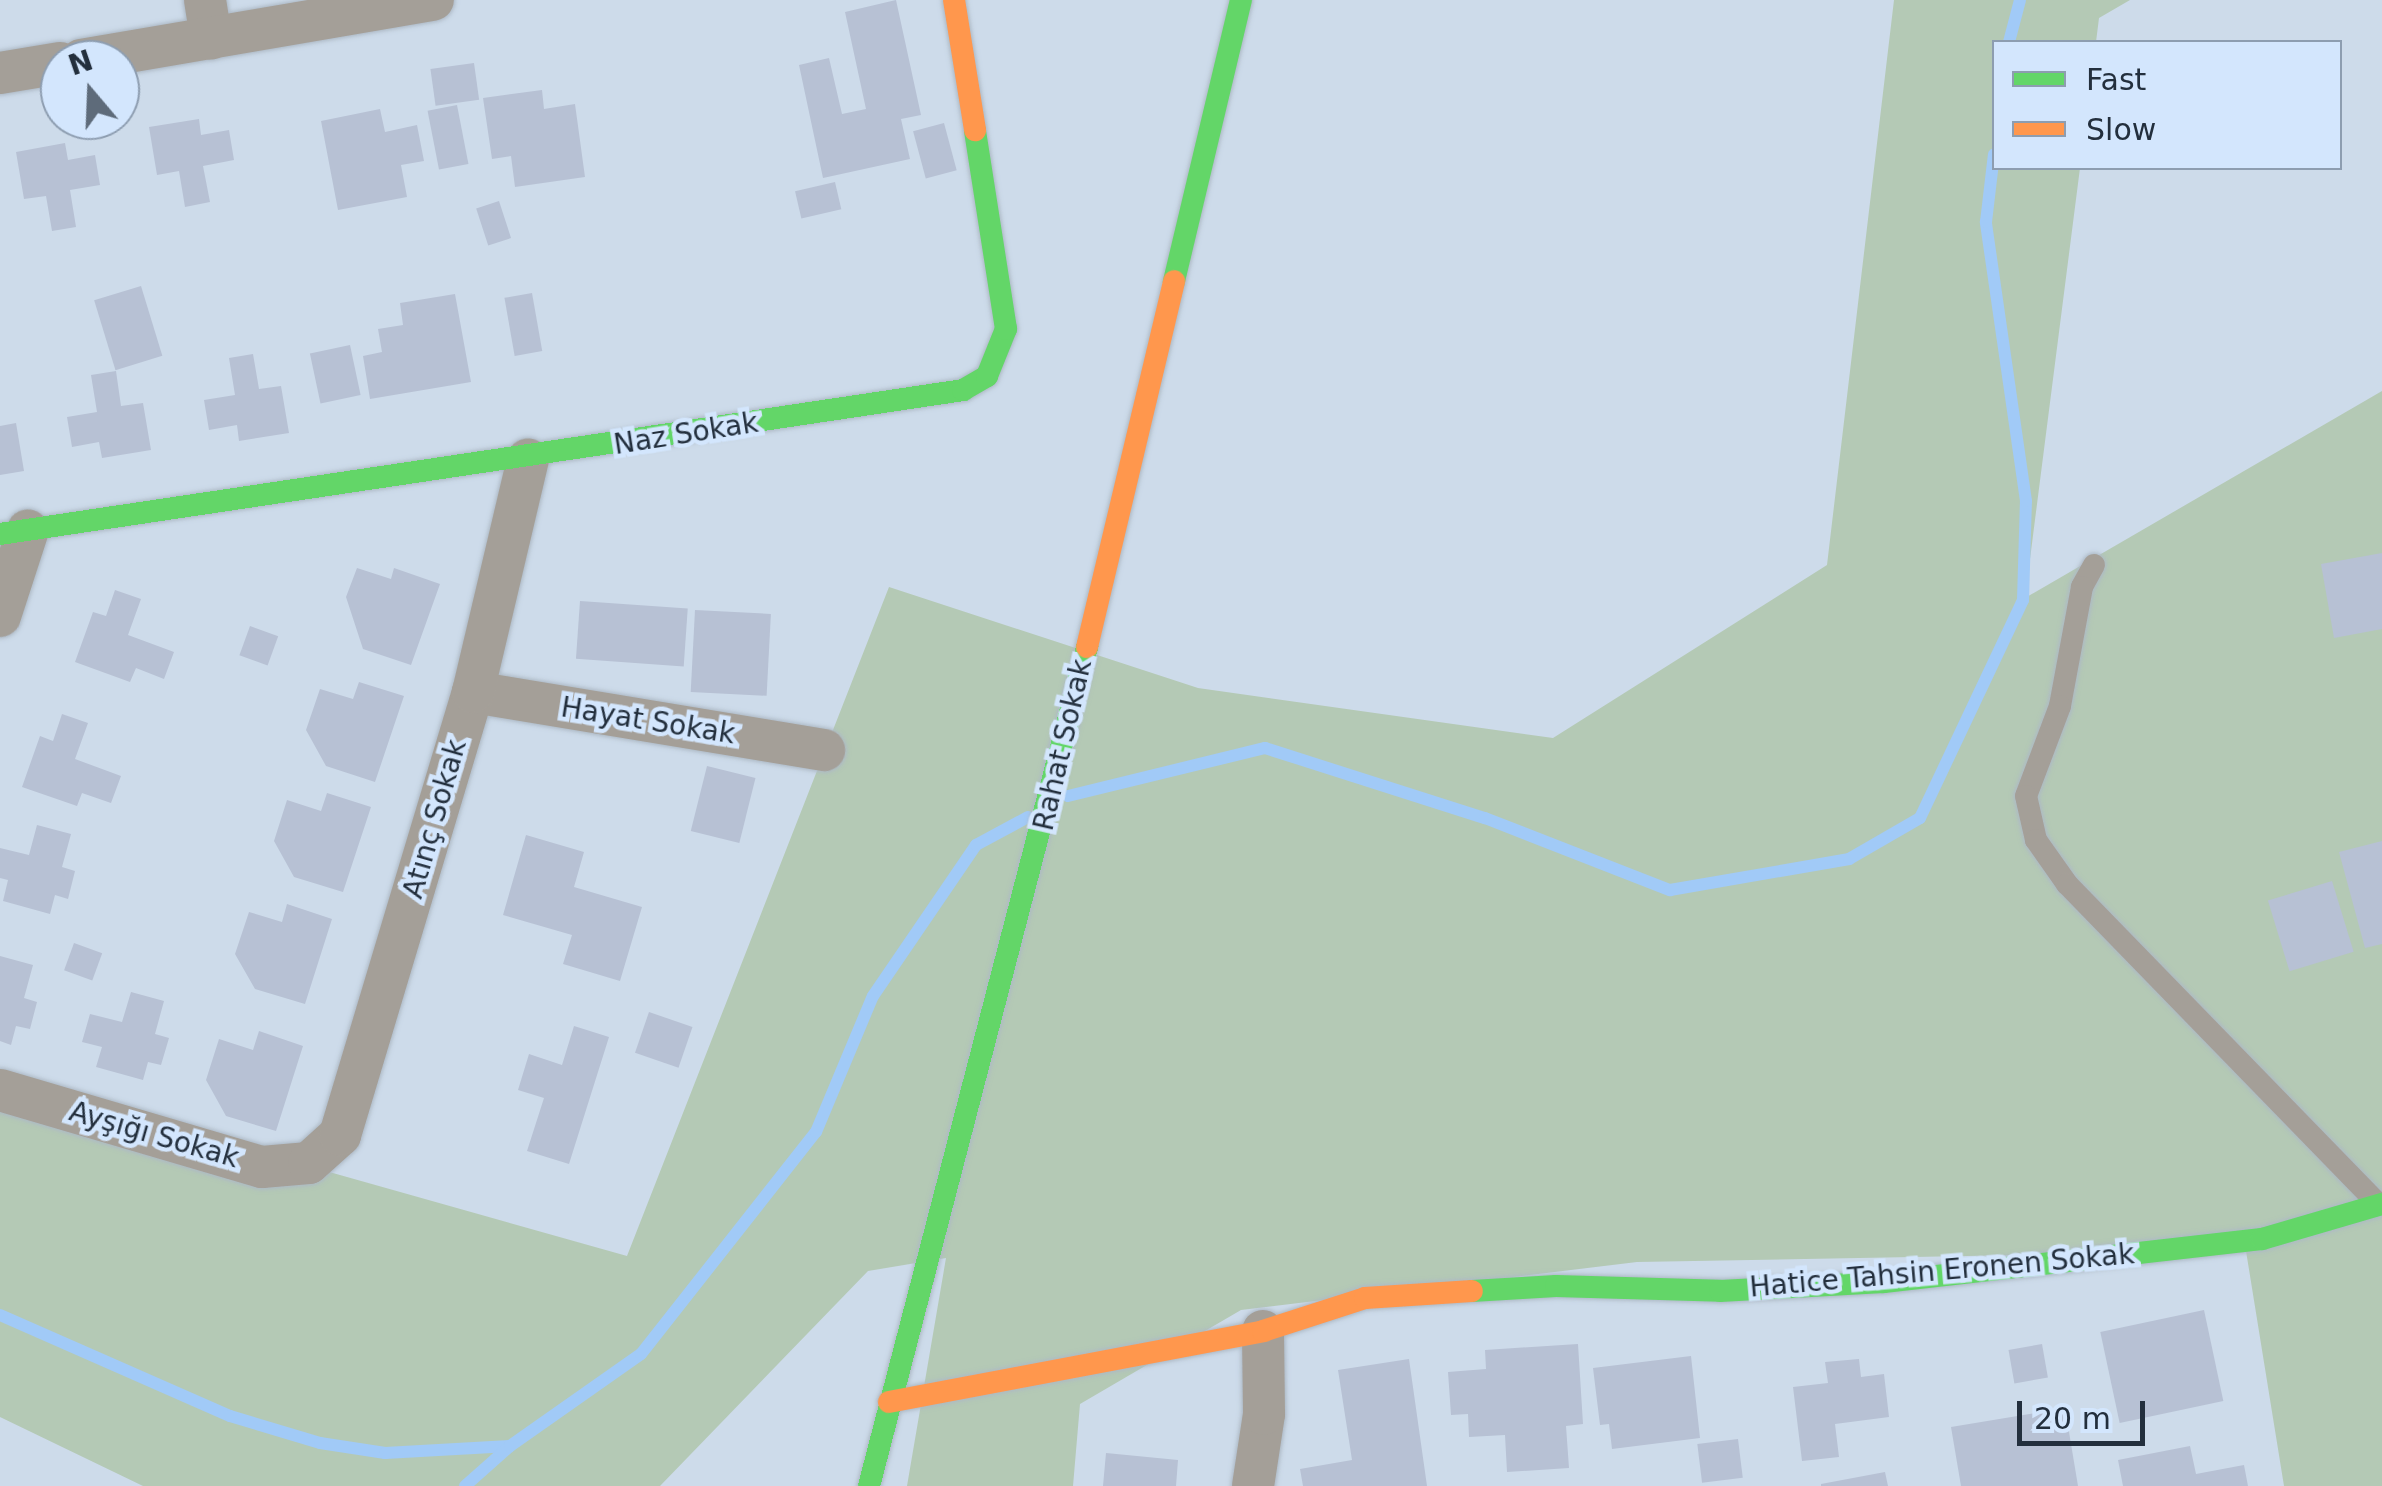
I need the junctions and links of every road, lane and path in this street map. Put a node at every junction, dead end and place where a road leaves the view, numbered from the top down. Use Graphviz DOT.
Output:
graph roads {
  1 [pos="433,0"];
  2 [pos="954,0"];
  3 [pos="1241,0"];
  4 [pos="208,20"];
  5 [pos="140,41"];
  6 [pos="40,66"];
  7 [pos="0,73"];
  8 [pos="528,459"];
  9 [pos="14,532"];
  10 [pos="2094,565"];
  11 [pos="0,616"];
  12 [pos="472,692"];
  13 [pos="824,750"];
  14 [pos="0,1090"];
  15 [pos="310,1163"];
  16 [pos="2381,1205"];
  17 [pos="1263,1331"];
  18 [pos="889,1402"];
  19 [pos="869,1486"];
  20 [pos="1253,1486"];
  1 -- 4 [label="street"];
  2 -- 8 [label="street, Naz Sokak"];
  3 -- 18 [label="street, Rahat Sokak"];
  4 -- 5 [label="street"];
  6 -- 7 [label="street"];
  8 -- 9 [label="street, Naz Sokak"];
  8 -- 12 [label="street, Atınç Sokak"];
  9 -- 11 [label="street"];
  10 -- 16 [label="lane"];
  12 -- 13 [label="street, Hayat Sokak"];
  12 -- 15 [label="street, Atınç Sokak"];
  14 -- 15 [label="street, Ayşığı Sokak"];
  16 -- 17 [label="street, Hatice Tahsin Eronen Sokak"];
  17 -- 18 [label="street, Hatice Tahsin Eronen Sokak"];
  17 -- 20 [label="street"];
  18 -- 19 [label="street, Rahat Sokak"];
}
